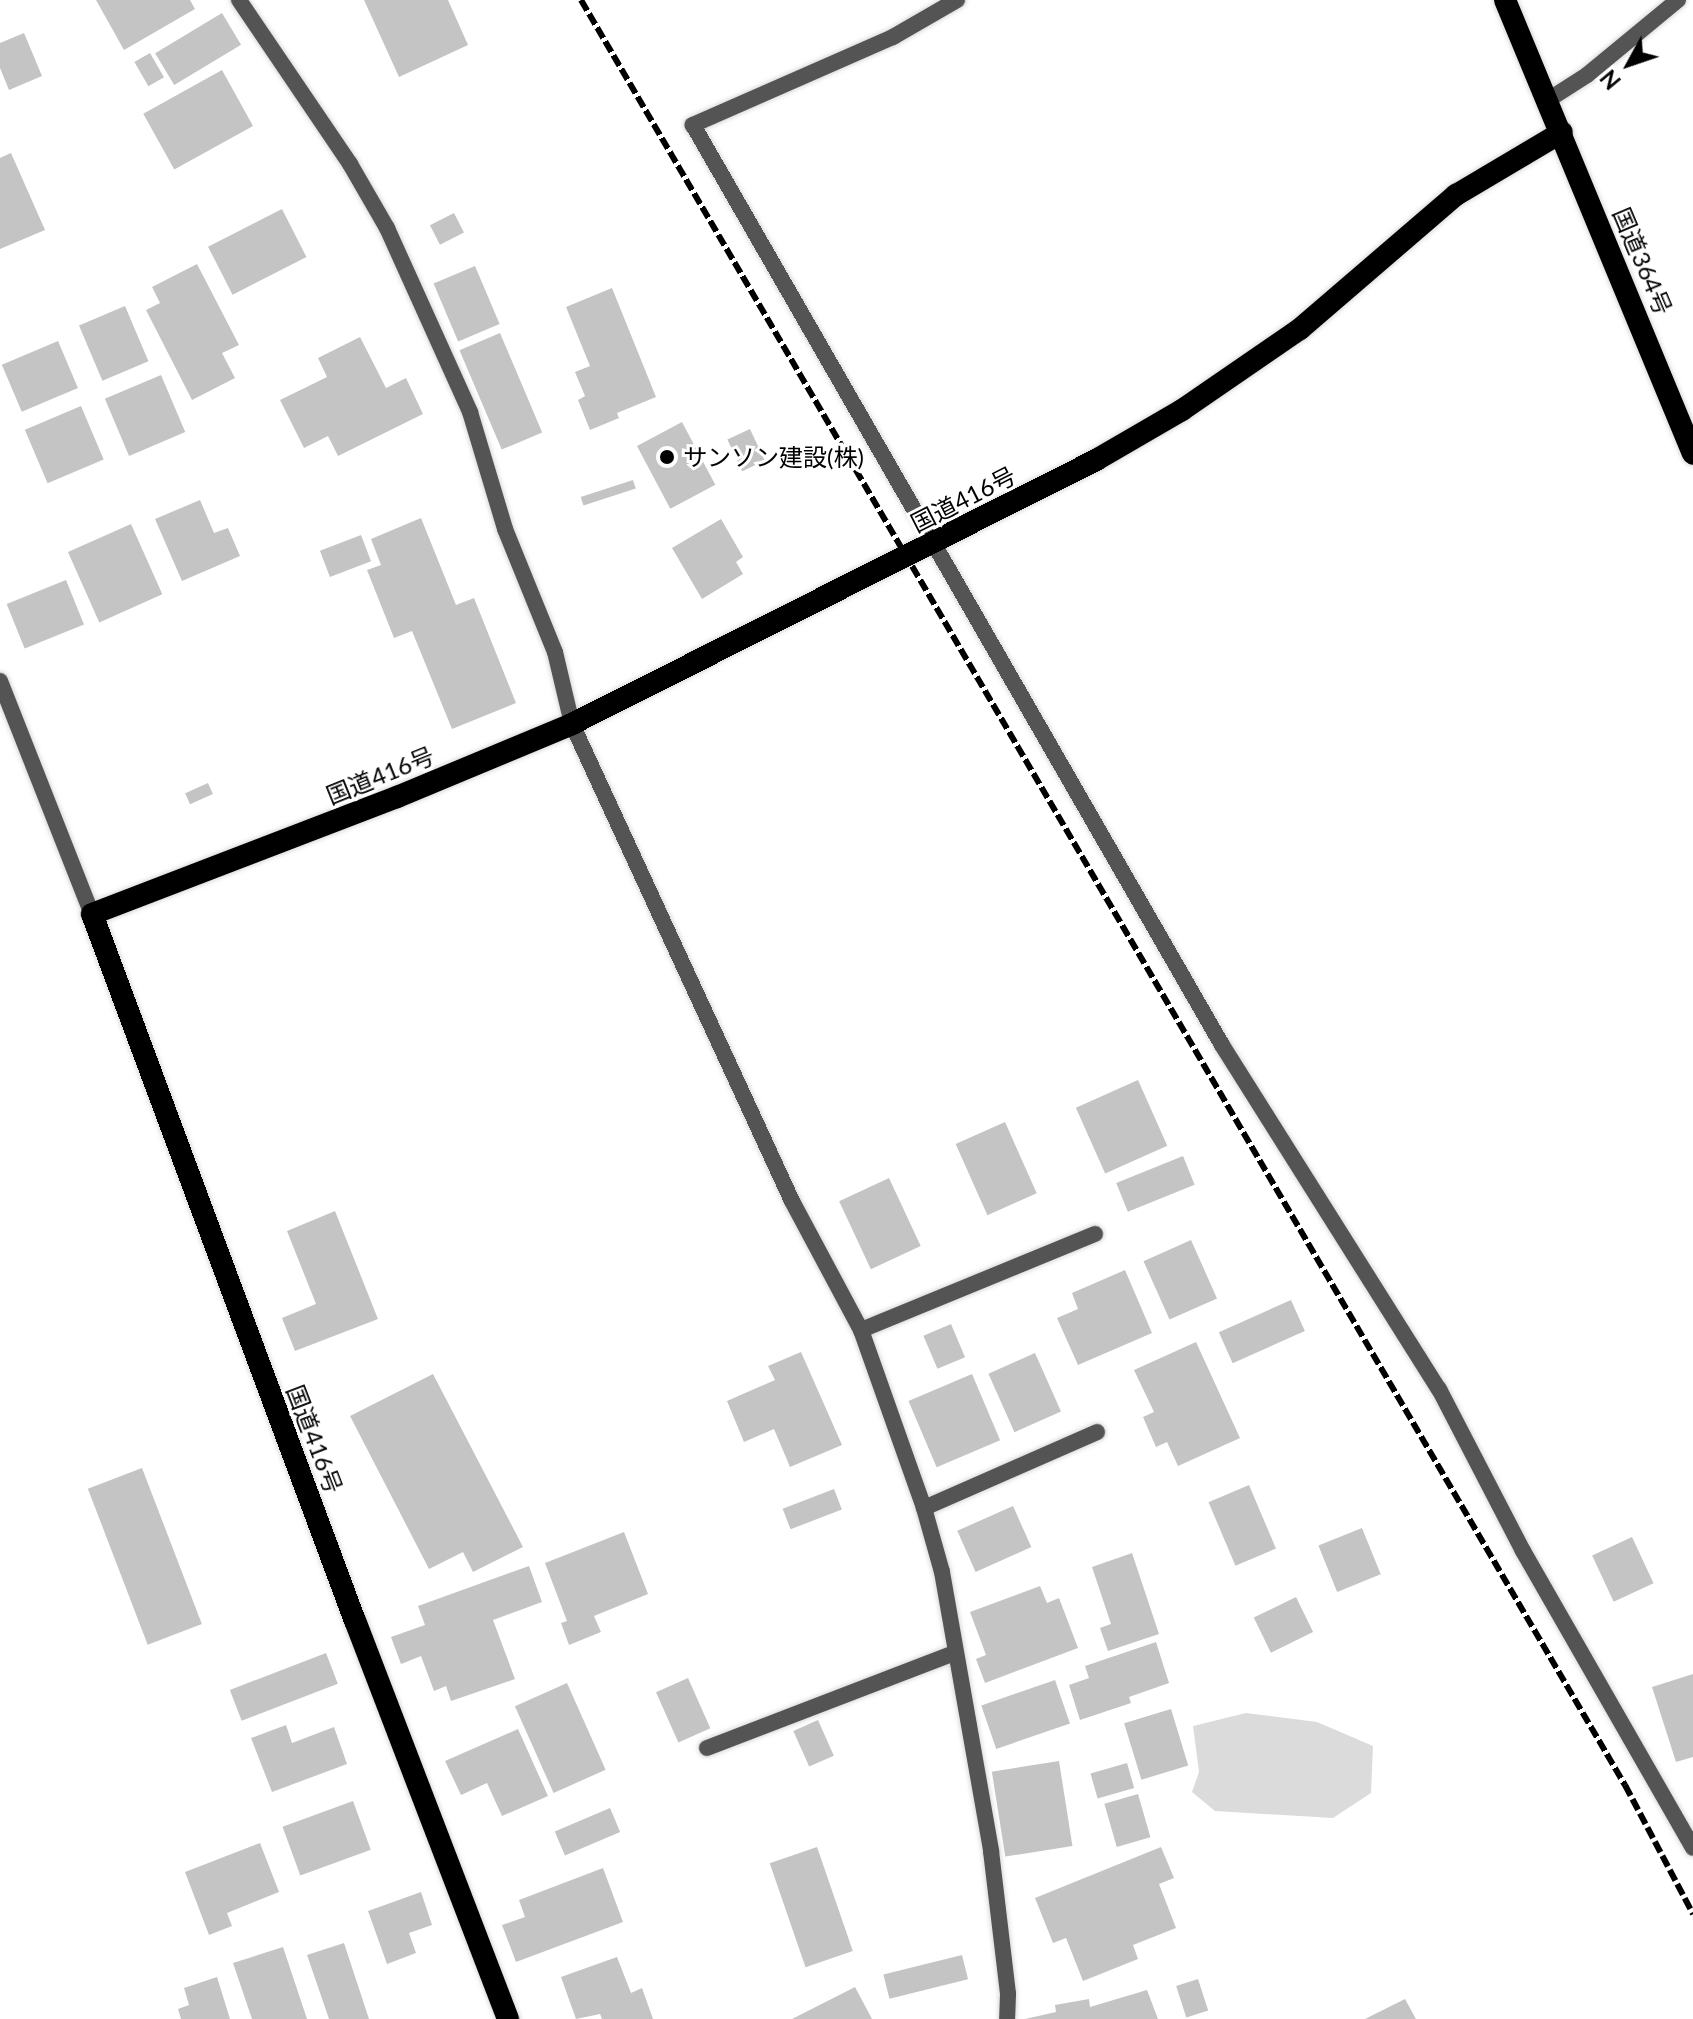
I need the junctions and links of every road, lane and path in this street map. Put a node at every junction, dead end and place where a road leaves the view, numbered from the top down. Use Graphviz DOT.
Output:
graph roads {
  1 [pos="239,0"];
  2 [pos="957,0"];
  3 [pos="1505,0"];
  4 [pos="1678,0"];
  5 [pos="1548,100"];
  6 [pos="1562,132"];
  7 [pos="1693,454"];
  8 [pos="934,541"];
  9 [pos="0,681"];
  10 [pos="572,724"];
  11 [pos="92,914"];
  12 [pos="1095,1234"];
  13 [pos="861,1330"];
  14 [pos="1097,1432"];
  15 [pos="924,1508"];
  16 [pos="955,1653"];
  17 [pos="707,1748"];
  18 [pos="1693,1848"];
  19 [pos="508,2019"];
  20 [pos="1007,2019"];
  1 -- 10 [label="street"];
  2 -- 8 [label="street"];
  3 -- 5 [label="highway"];
  4 -- 5 [label="street"];
  5 -- 6 [label="highway"];
  6 -- 7 [label="highway, 国道364号"];
  6 -- 8 [label="highway, 国道416号"];
  8 -- 10 [label="highway, 国道416号"];
  8 -- 18 [label="street"];
  9 -- 11 [label="street"];
  10 -- 11 [label="highway, 国道416号"];
  10 -- 13 [label="street"];
  11 -- 19 [label="highway, 国道416号"];
  12 -- 13 [label="street"];
  13 -- 15 [label="street"];
  14 -- 15 [label="street"];
  15 -- 16 [label="street"];
  16 -- 17 [label="street"];
  16 -- 20 [label="street"];
}
